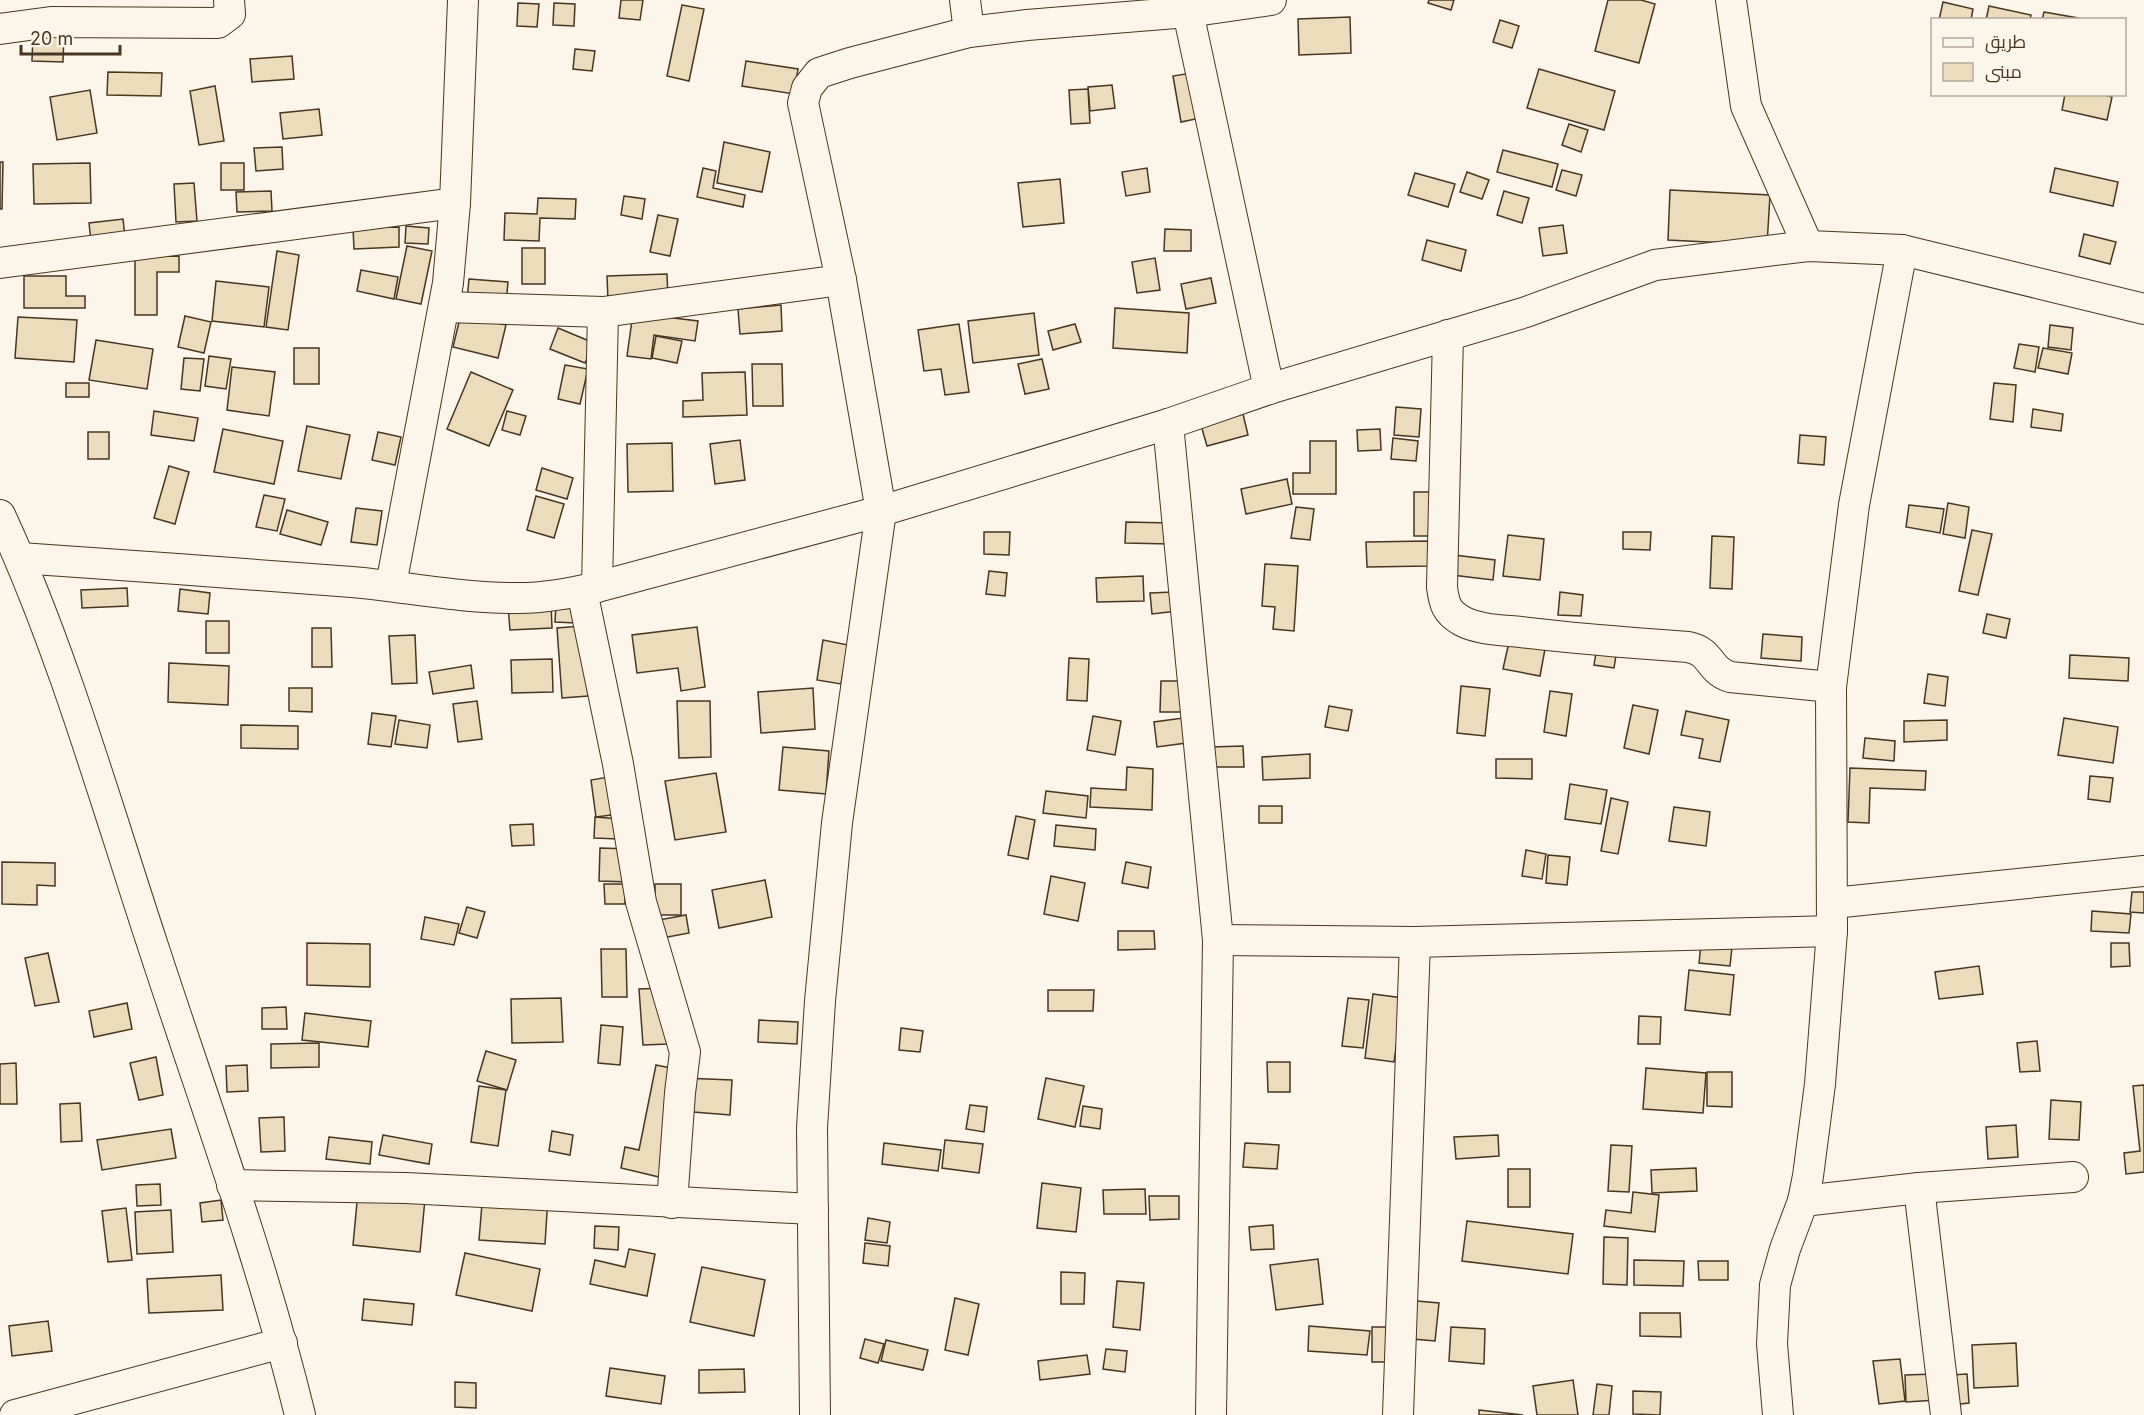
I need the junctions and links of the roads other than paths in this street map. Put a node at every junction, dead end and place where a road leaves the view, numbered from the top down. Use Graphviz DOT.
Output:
graph roads {
  1 [pos="229,0"];
  2 [pos="463,0"];
  3 [pos="965,0"];
  4 [pos="1271,0"];
  5 [pos="1731,0"];
  6 [pos="1188,12"];
  7 [pos="0,29"];
  8 [pos="969,32"];
  9 [pos="455,203"];
  10 [pos="1808,246"];
  11 [pos="1902,250"];
  12 [pos="0,263"];
  13 [pos="841,280"];
  14 [pos="445,308"];
  15 [pos="2144,309"];
  16 [pos="603,312"];
  17 [pos="1448,335"];
  18 [pos="1269,389"];
  19 [pos="1168,424"];
  20 [pos="881,511"];
  21 [pos="0,515"];
  22 [pos="20,558"];
  23 [pos="390,585"];
  24 [pos="589,589"];
  25 [pos="1831,687"];
  26 [pos="2144,871"];
  27 [pos="1832,917"];
  28 [pos="1218,940"];
  29 [pos="1415,942"];
  30 [pos="2073,1176"];
  31 [pos="232,1185"];
  32 [pos="1919,1188"];
  33 [pos="1803,1201"];
  34 [pos="672,1203"];
  35 [pos="813,1209"];
  36 [pos="282,1343"];
  37 [pos="15,1415"];
  38 [pos="300,1415"];
  39 [pos="815,1415"];
  40 [pos="1211,1415"];
  41 [pos="1398,1415"];
  42 [pos="1778,1415"];
  43 [pos="1946,1415"];
  1 -- 7 [label="street"];
  2 -- 9 [label="street"];
  3 -- 8 [label="street"];
  4 -- 6 [label="street"];
  5 -- 10 [label="street"];
  6 -- 8 [label="street"];
  6 -- 18 [label="street"];
  8 -- 13 [label="street"];
  9 -- 12 [label="street"];
  9 -- 14 [label="street"];
  10 -- 11 [label="street"];
  10 -- 17 [label="street"];
  11 -- 15 [label="street"];
  11 -- 25 [label="street"];
  13 -- 16 [label="street"];
  13 -- 20 [label="street"];
  14 -- 16 [label="street"];
  14 -- 23 [label="street"];
  16 -- 24 [label="street"];
  17 -- 18 [label="street"];
  17 -- 25 [label="street"];
  18 -- 19 [label="street"];
  19 -- 20 [label="street"];
  19 -- 28 [label="street"];
  20 -- 24 [label="street"];
  20 -- 35 [label="street"];
  21 -- 22 [label="street"];
  22 -- 23 [label="street"];
  22 -- 31 [label="street"];
  23 -- 24 [label="street"];
  24 -- 34 [label="street"];
  25 -- 27 [label="street"];
  26 -- 27 [label="street"];
  27 -- 29 [label="street"];
  27 -- 33 [label="street"];
  28 -- 29 [label="street"];
  28 -- 40 [label="street"];
  29 -- 41 [label="street"];
  30 -- 32 [label="street"];
  31 -- 34 [label="street"];
  31 -- 36 [label="street"];
  32 -- 33 [label="street"];
  32 -- 43 [label="street"];
  33 -- 42 [label="street"];
  34 -- 35 [label="street"];
  35 -- 39 [label="street"];
  36 -- 37 [label="street"];
  36 -- 38 [label="street"];
}
